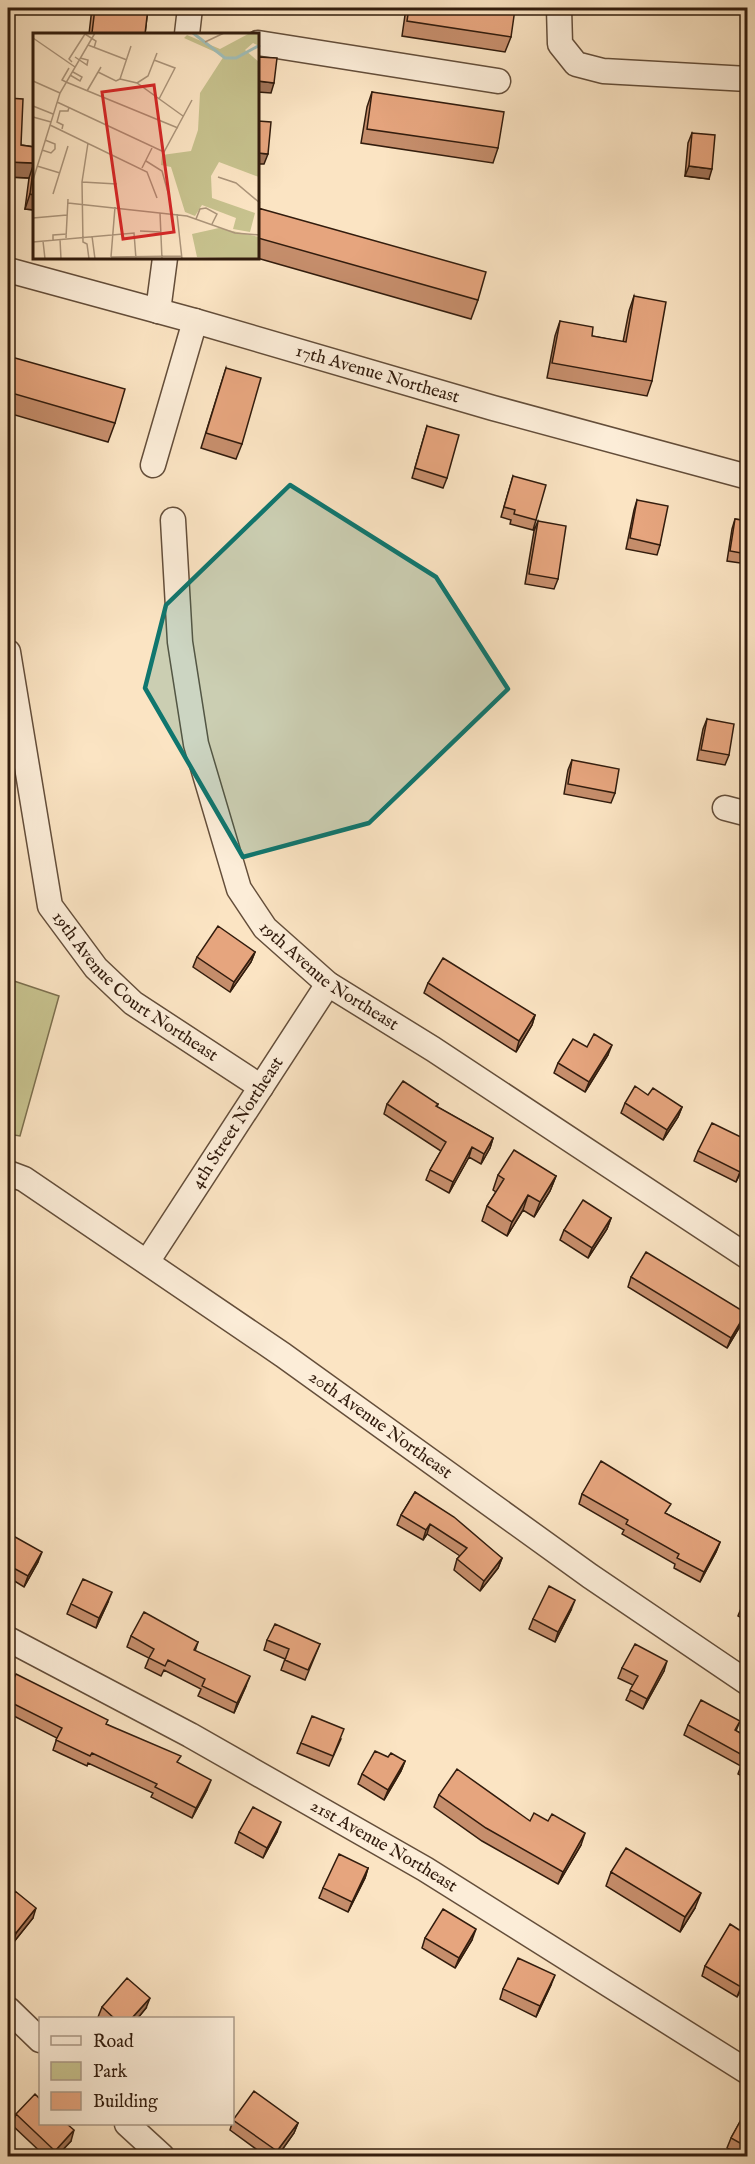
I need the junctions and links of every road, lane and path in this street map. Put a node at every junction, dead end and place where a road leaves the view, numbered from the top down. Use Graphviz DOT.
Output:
graph roads {
  1 [pos="190,8"];
  2 [pos="559,8"];
  3 [pos="193,33"];
  4 [pos="260,43"];
  5 [pos="747,78"];
  6 [pos="498,81"];
  7 [pos="165,260"];
  8 [pos="8,270"];
  9 [pos="158,311"];
  10 [pos="195,321"];
  11 [pos="153,465"];
  12 [pos="747,477"];
  13 [pos="173,520"];
  14 [pos="8,652"];
  15 [pos="328,984"];
  16 [pos="261,1087"];
  17 [pos="8,1173"];
  18 [pos="747,1257"];
  19 [pos="147,1262"];
  20 [pos="8,1638"];
  21 [pos="747,1683"];
  22 [pos="8,2009"];
  23 [pos="39,2039"];
  24 [pos="747,2072"];
  25 [pos="128,2125"];
  26 [pos="162,2157"];
  1 -- 3 [label="street"];
  2 -- 5 [label="street"];
  4 -- 6 [label="street"];
  7 -- 9 [label="street"];
  8 -- 9 [label="street, 17th Avenue Northeast"];
  9 -- 10 [label="street, 17th Avenue Northeast"];
  10 -- 11 [label="street"];
  10 -- 12 [label="street, 17th Avenue Northeast"];
  13 -- 15 [label="street, 19th Avenue Northeast"];
  14 -- 16 [label="street, 19th Avenue Court Northeast"];
  15 -- 16 [label="street, 4th Street Northeast"];
  15 -- 18 [label="street, 19th Avenue Northeast"];
  16 -- 19 [label="street, 4th Street Northeast"];
  17 -- 19 [label="street, 20th Avenue Northeast"];
  19 -- 21 [label="street, 20th Avenue Northeast"];
  20 -- 24 [label="street, 21st Avenue Northeast"];
  22 -- 23 [label="street"];
  25 -- 26 [label="street"];
}
